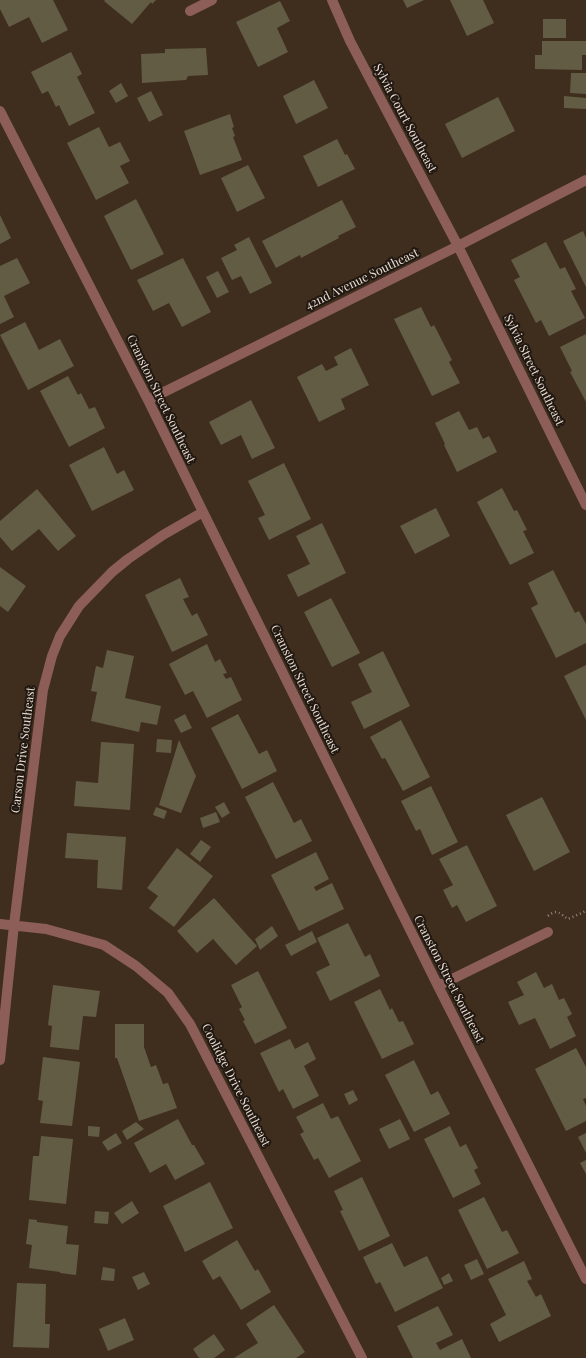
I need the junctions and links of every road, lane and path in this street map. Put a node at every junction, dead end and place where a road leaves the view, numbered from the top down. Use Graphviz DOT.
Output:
graph roads {
  1 [pos="212,0"];
  2 [pos="332,0"];
  3 [pos="190,10"];
  4 [pos="0,111"];
  5 [pos="586,180"];
  6 [pos="458,246"];
  7 [pos="148,400"];
  8 [pos="586,505"];
  9 [pos="203,512"];
  10 [pos="586,910"];
  11 [pos="568,920"];
  12 [pos="0,924"];
  13 [pos="14,925"];
  14 [pos="548,932"];
  15 [pos="438,986"];
  16 [pos="0,1060"];
  17 [pos="586,1279"];
  18 [pos="362,1358"];
  1 -- 3 [label="street"];
  2 -- 6 [label="street, Sylvia Court Southeast"];
  4 -- 7 [label="street, Cranston Street Southeast"];
  5 -- 6 [label="street, 42nd Avenue Southeast"];
  6 -- 7 [label="street, 42nd Avenue Southeast"];
  6 -- 8 [label="street, Sylvia Street Southeast"];
  7 -- 9 [label="street, Cranston Street Southeast"];
  9 -- 13 [label="street, Carson Drive Southeast"];
  9 -- 15 [label="street, Cranston Street Southeast"];
  10 -- 11 [label="path"];
  12 -- 13 [label="street, Coolidge Drive Southeast"];
  13 -- 16 [label="street, Carson Drive Southeast"];
  13 -- 18 [label="street, Coolidge Drive Southeast"];
  14 -- 15 [label="street"];
  15 -- 17 [label="street, Cranston Street Southeast"];
}
